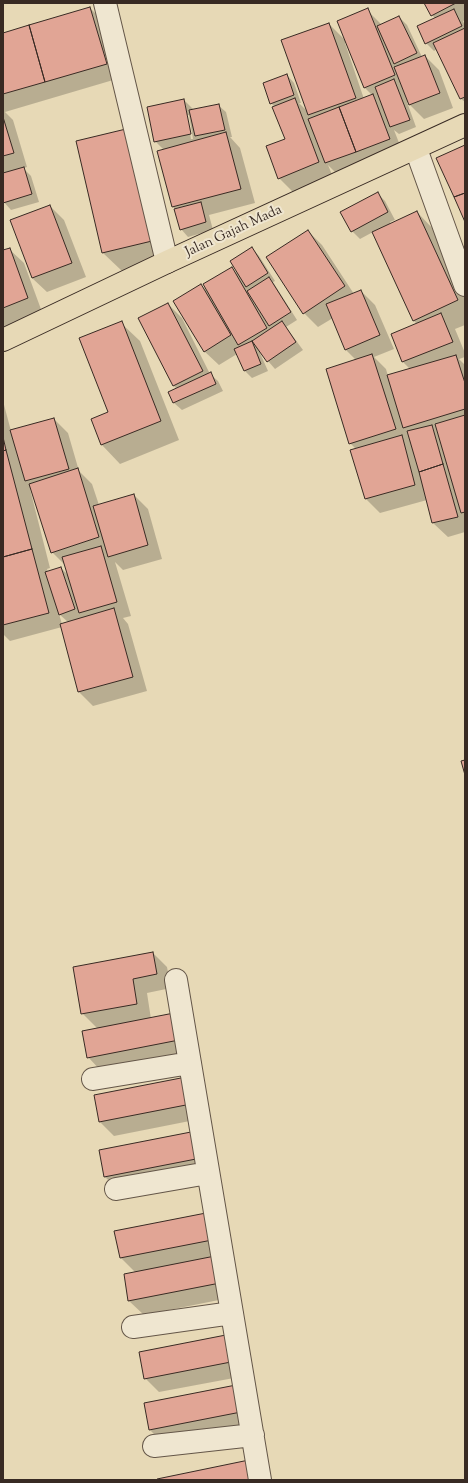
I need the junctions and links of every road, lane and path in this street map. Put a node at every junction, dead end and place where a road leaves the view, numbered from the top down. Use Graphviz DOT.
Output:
graph roads {
  1 [pos="105,3"];
  2 [pos="465,125"];
  3 [pos="416,149"];
  4 [pos="167,262"];
  5 [pos="465,285"];
  6 [pos="3,340"];
  7 [pos="176,980"];
  8 [pos="190,1063"];
  9 [pos="94,1079"];
  10 [pos="208,1173"];
  11 [pos="116,1189"];
  12 [pos="232,1313"];
  13 [pos="132,1328"];
  14 [pos="253,1435"];
  15 [pos="154,1446"];
  16 [pos="260,1480"];
  1 -- 4 [label="street"];
  2 -- 3 [label="main road, Jalan Gajah Mada"];
  3 -- 4 [label="main road, Jalan Gajah Mada"];
  3 -- 5 [label="street"];
  4 -- 6 [label="main road, Jalan Gajah Mada"];
  7 -- 8 [label="street"];
  8 -- 9 [label="street"];
  8 -- 10 [label="street"];
  10 -- 11 [label="street"];
  10 -- 12 [label="street"];
  12 -- 13 [label="street"];
  12 -- 14 [label="street"];
  14 -- 15 [label="street"];
  14 -- 16 [label="street"];
}
